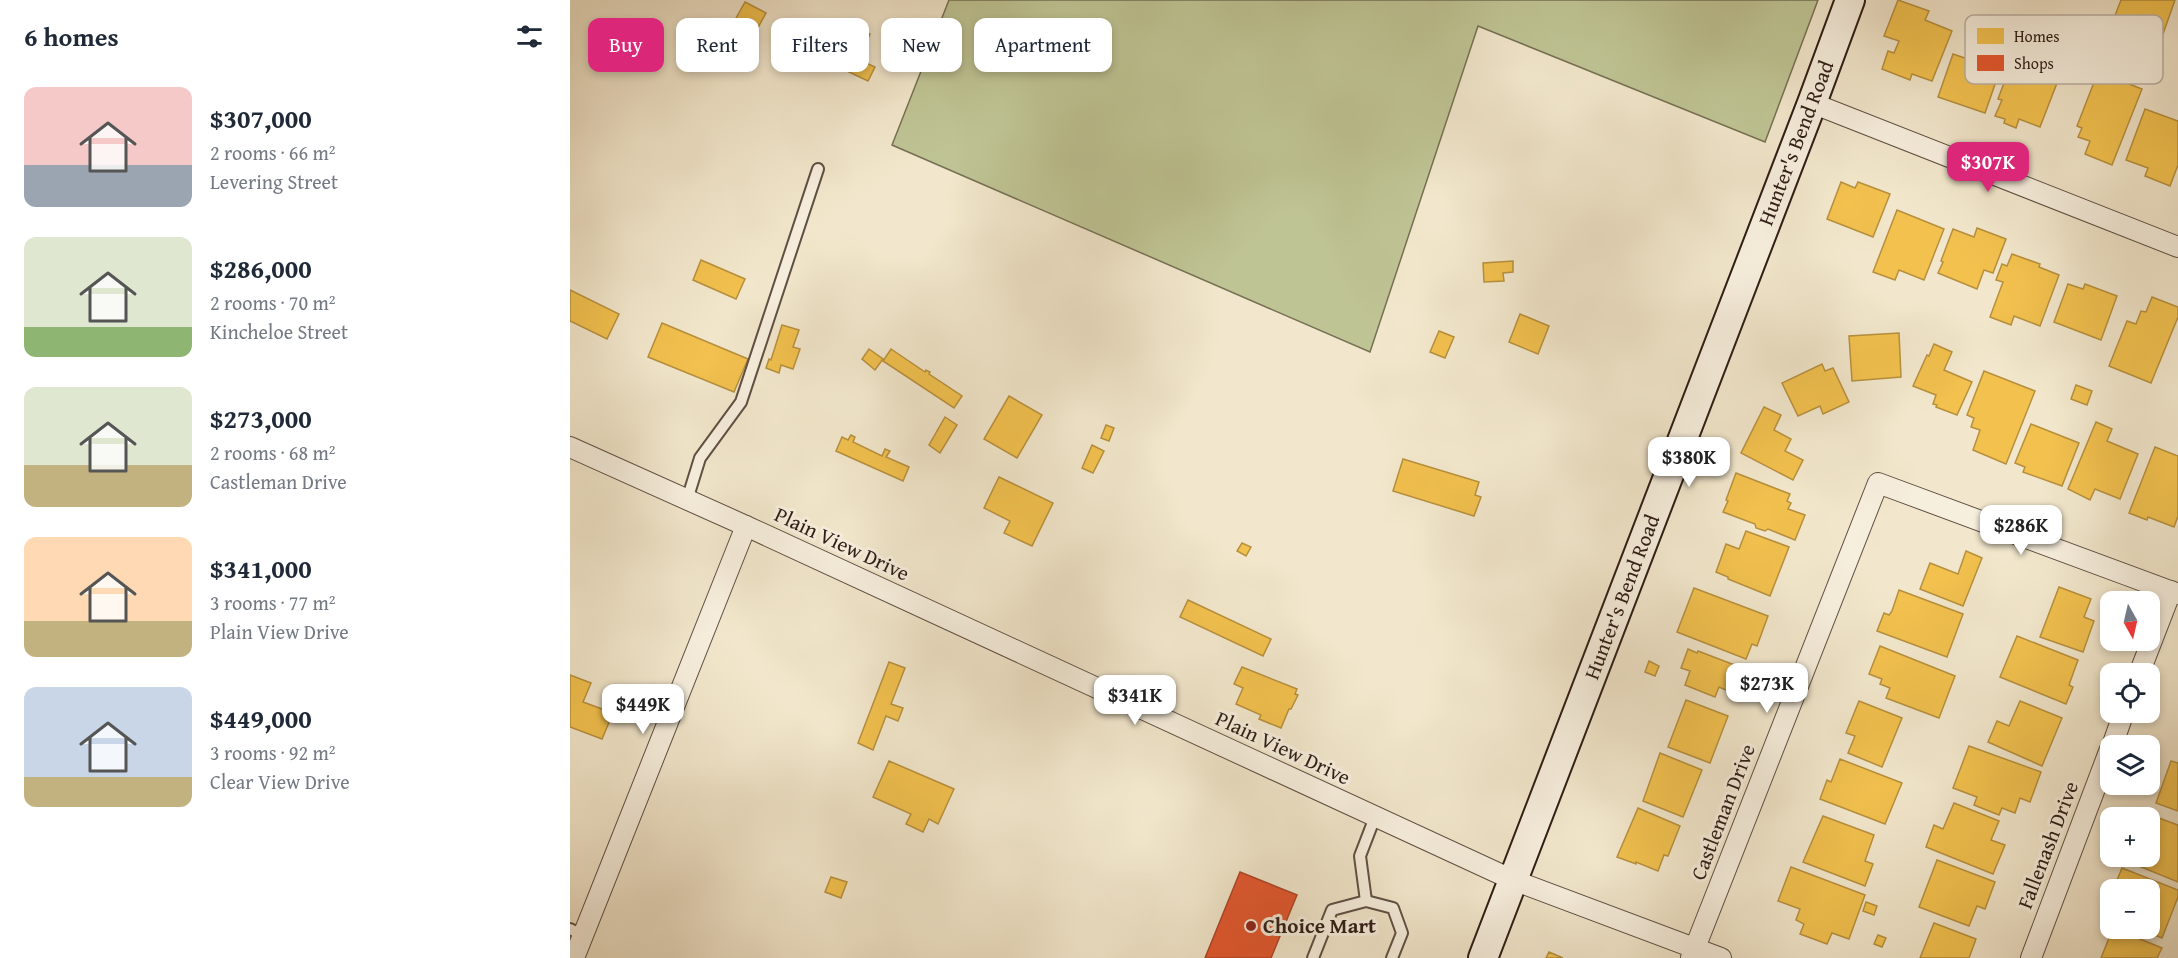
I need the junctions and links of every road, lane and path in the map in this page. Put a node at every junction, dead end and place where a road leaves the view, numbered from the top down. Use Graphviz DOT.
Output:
graph roads {
  1 [pos="1850,0"];
  2 [pos="1812,103"];
  3 [pos="818,169"];
  4 [pos="2178,247"];
  5 [pos="570,447"];
  6 [pos="687,500"];
  7 [pos="746,526"];
  8 [pos="2174,592"];
  9 [pos="2144,663"];
  10 [pos="2100,776"];
  11 [pos="1375,817"];
  12 [pos="1513,880"];
  13 [pos="1366,901"];
  14 [pos="577,932"];
  15 [pos="1693,953"];
  16 [pos="574,958"];
  17 [pos="1313,958"];
  18 [pos="1392,958"];
  19 [pos="1483,958"];
  20 [pos="1721,958"];
  21 [pos="2031,958"];
  1 -- 2 [label="street, Hunter's Bend Road"];
  2 -- 4 [label="street"];
  2 -- 12 [label="street, Hunter's Bend Road"];
  3 -- 6 [label="lane"];
  5 -- 6 [label="street, Plain View Drive"];
  6 -- 7 [label="street, Plain View Drive"];
  7 -- 11 [label="street, Plain View Drive"];
  7 -- 14 [label="street"];
  8 -- 9 [label="street"];
  8 -- 15 [label="street, Castleman Drive"];
  10 -- 21 [label="street, Fallenash Drive"];
  11 -- 12 [label="street, Plain View Drive"];
  11 -- 13 [label="lane"];
  12 -- 15 [label="street, Plain View Drive"];
  12 -- 19 [label="street, Hunter's Bend Road"];
  13 -- 17 [label="lane"];
  13 -- 18 [label="lane"];
  14 -- 16 [label="street"];
  15 -- 20 [label="street, Plain View Drive"];
}
